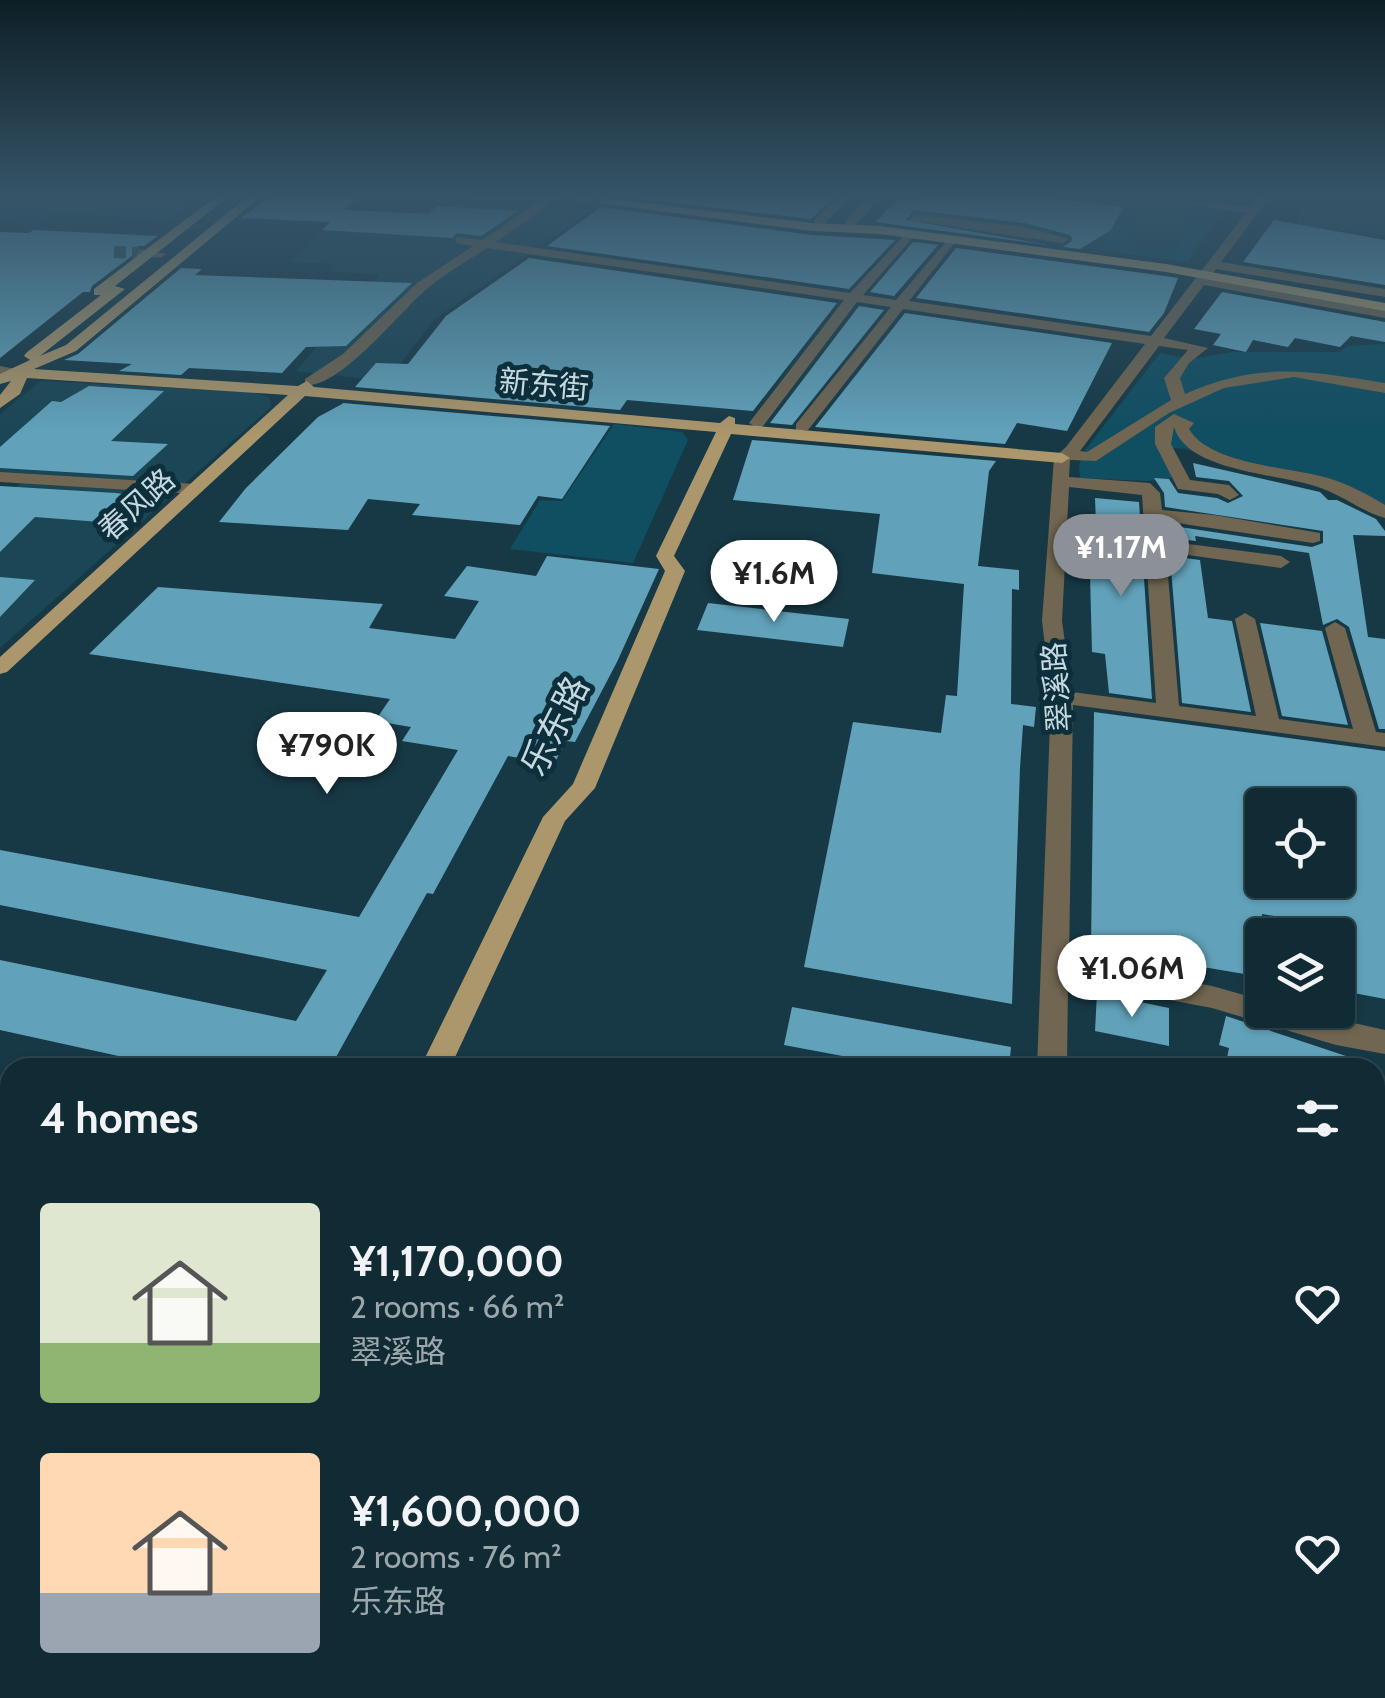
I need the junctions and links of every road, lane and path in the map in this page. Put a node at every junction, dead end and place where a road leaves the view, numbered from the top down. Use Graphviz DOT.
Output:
graph roads {
  1 [pos="123,276"];
  2 [pos="158,276"];
  3 [pos="436,276"];
  4 [pos="704,276"];
  5 [pos="872,276"];
  6 [pos="921,276"];
  7 [pos="1206,276"];
  8 [pos="1224,276"];
  9 [pos="1237,276"];
  10 [pos="1385,293"];
  11 [pos="853,298"];
  12 [pos="897,305"];
  13 [pos="1385,308"];
  14 [pos="340,342"];
  15 [pos="1156,343"];
  16 [pos="36,365"];
  17 [pos="5,374"];
  18 [pos="306,387"];
  19 [pos="1385,388"];
  20 [pos="0,390"];
  21 [pos="1180,401"];
  22 [pos="0,403"];
  23 [pos="758,423"];
  24 [pos="727,424"];
  25 [pos="802,428"];
  26 [pos="1065,461"];
  27 [pos="0,477"];
  28 [pos="195,489"];
  29 [pos="1230,496"];
  30 [pos="1385,513"];
  31 [pos="1154,515"];
  32 [pos="1314,536"];
  33 [pos="1156,545"];
  34 [pos="1282,562"];
  35 [pos="1245,620"];
  36 [pos="1335,628"];
  37 [pos="0,668"];
  38 [pos="1062,697"];
  39 [pos="1168,711"];
  40 [pos="1268,724"];
  41 [pos="1376,739"];
  42 [pos="1057,968"];
  43 [pos="1385,1042"];
  44 [pos="440,1058"];
  45 [pos="1052,1058"];
  1 -- 17 [label="main road"];
  2 -- 16 [label="main road"];
  3 -- 18 [label="street"];
  4 -- 11 [label="street"];
  5 -- 11 [label="street"];
  6 -- 12 [label="street"];
  7 -- 15 [label="street"];
  8 -- 13 [label="street"];
  9 -- 10 [label="street"];
  11 -- 12 [label="street"];
  11 -- 23 [label="street"];
  12 -- 15 [label="street"];
  12 -- 25 [label="street"];
  14 -- 18 [label="street"];
  15 -- 21 [label="street"];
  15 -- 26 [label="street"];
  16 -- 17 [label="main road"];
  16 -- 18 [label="main road, 新东街"];
  17 -- 18 [label="main road, 新东街"];
  17 -- 20 [label="main road"];
  17 -- 22 [label="main road"];
  18 -- 24 [label="main road, 新东街"];
  18 -- 24 [label="main road, 新东街"];
  18 -- 28 [label="main road, 春风路"];
  19 -- 21 [label="street"];
  21 -- 26 [label="street"];
  23 -- 24 [label="main road, 新东街"];
  23 -- 25 [label="main road, 新东街"];
  24 -- 26 [label="main road, 新东街"];
  24 -- 44 [label="main road, 乐东路"];
  25 -- 26 [label="main road, 新东街"];
  26 -- 31 [label="street"];
  26 -- 38 [label="street, 翠溪路"];
  27 -- 28 [label="street"];
  28 -- 37 [label="main road, 春风路"];
  29 -- 30 [label="street"];
  31 -- 32 [label="street"];
  31 -- 33 [label="street"];
  33 -- 34 [label="street"];
  33 -- 39 [label="street"];
  35 -- 40 [label="street"];
  36 -- 41 [label="street"];
  38 -- 39 [label="street"];
  38 -- 42 [label="street, 翠溪路"];
  39 -- 40 [label="street"];
  40 -- 41 [label="street"];
  42 -- 43 [label="street"];
  42 -- 45 [label="street, 翠溪路"];
}
